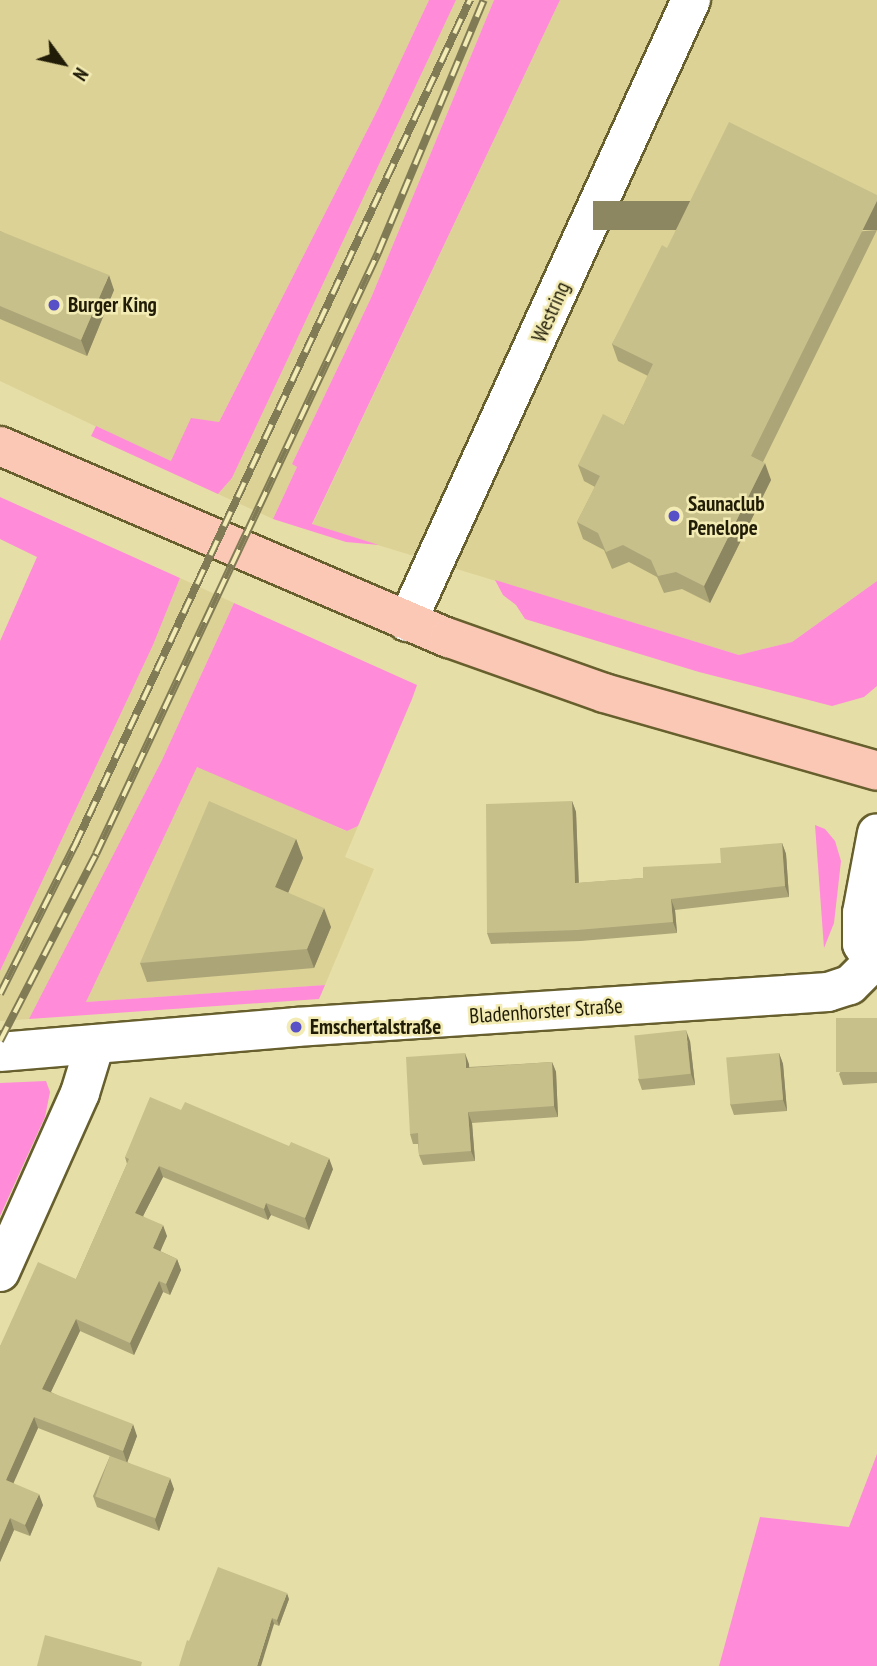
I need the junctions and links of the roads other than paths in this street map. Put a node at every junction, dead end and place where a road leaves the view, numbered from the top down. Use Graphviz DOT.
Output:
graph roads {
  1 [pos="691,0"];
  2 [pos="0,446"];
  3 [pos="407,622"];
  4 [pos="877,771"];
  5 [pos="877,833"];
  6 [pos="875,960"];
  7 [pos="95,1044"];
  8 [pos="0,1052"];
  9 [pos="0,1272"];
  1 -- 3 [label="street, Westring"];
  2 -- 3 [label="main road"];
  3 -- 4 [label="main road"];
  5 -- 6 [label="street, Bladenhorster Straße"];
  6 -- 7 [label="street, Bladenhorster Straße"];
  7 -- 8 [label="street, Bladenhorster Straße"];
  7 -- 9 [label="street"];
}
